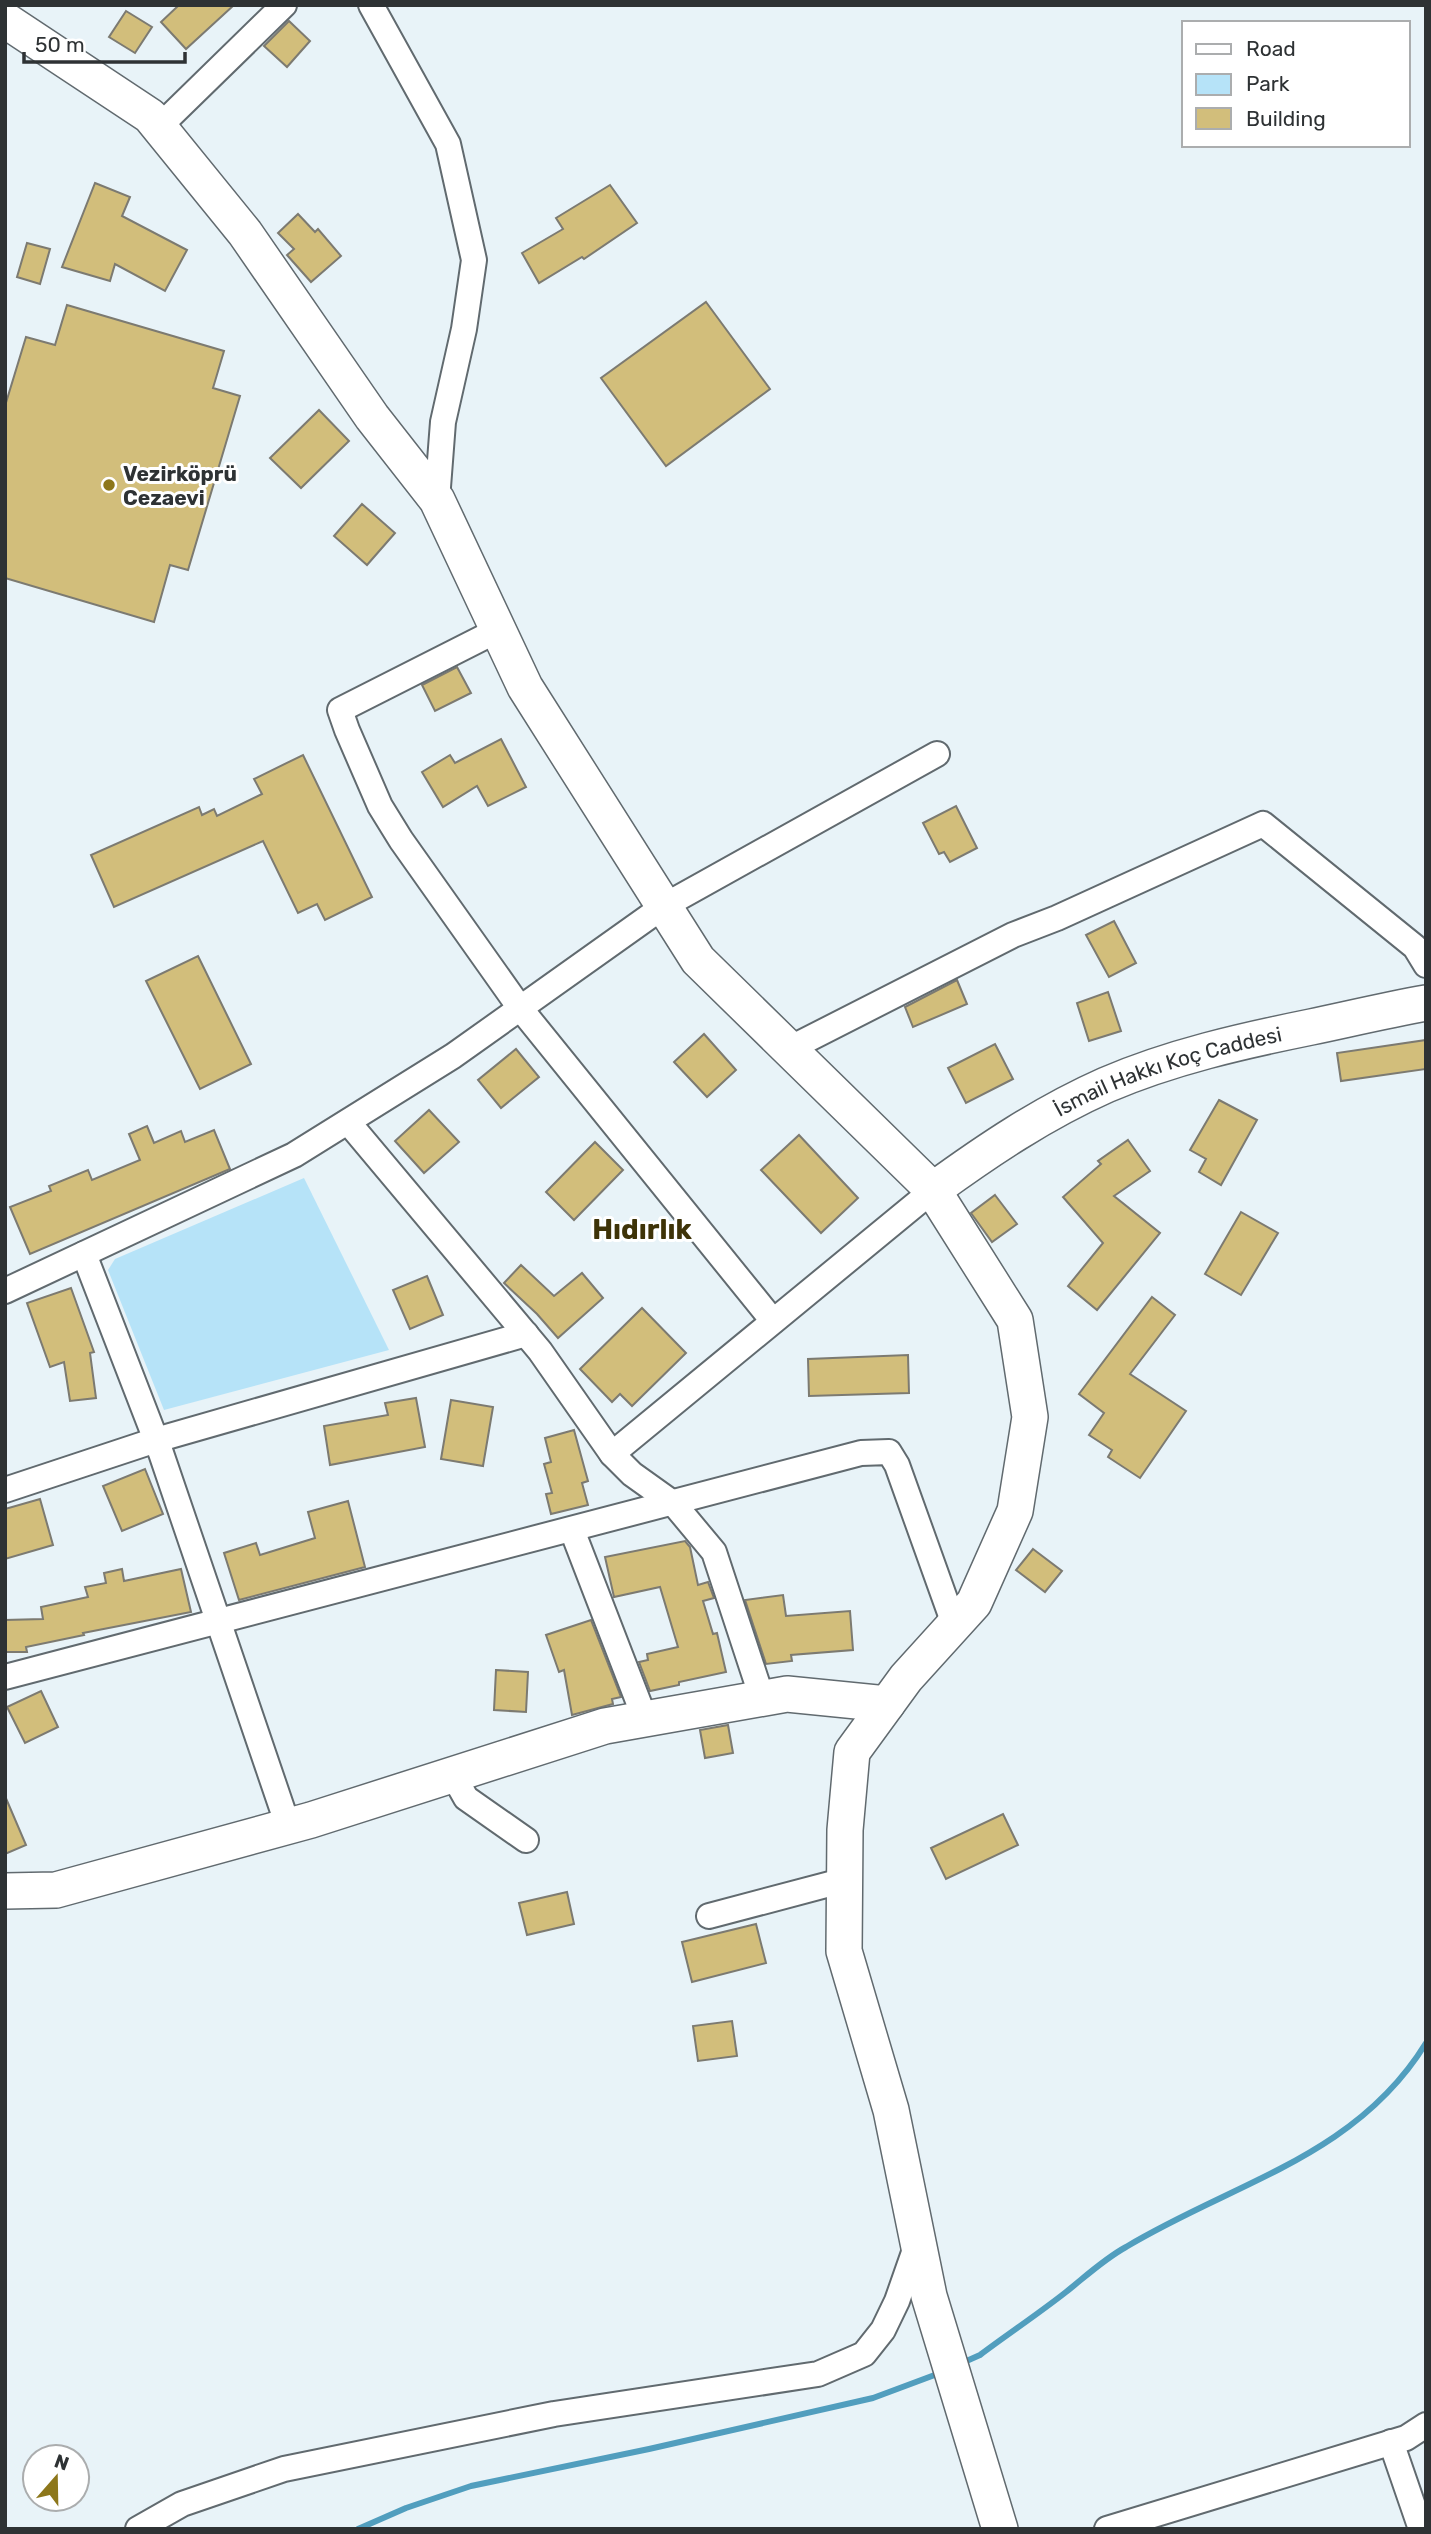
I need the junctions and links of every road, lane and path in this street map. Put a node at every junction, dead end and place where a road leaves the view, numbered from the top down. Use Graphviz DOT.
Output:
graph roads {
  1 [pos="284,5"];
  2 [pos="371,5"];
  3 [pos="5,20"];
  4 [pos="159,127"];
  5 [pos="437,500"];
  6 [pos="498,630"];
  7 [pos="937,754"];
  8 [pos="664,906"];
  9 [pos="1426,965"];
  10 [pos="1426,1003"];
  11 [pos="520,1008"];
  12 [pos="787,1050"];
  13 [pos="348,1122"];
  14 [pos="933,1190"];
  15 [pos="84,1254"];
  16 [pos="5,1291"];
  17 [pos="773,1321"];
  18 [pos="526,1334"];
  19 [pos="156,1440"];
  20 [pos="612,1454"];
  21 [pos="5,1490"];
  22 [pos="674,1503"];
  23 [pos="572,1530"];
  24 [pos="218,1621"];
  25 [pos="954,1624"];
  26 [pos="5,1677"];
  27 [pos="762,1698"];
  28 [pos="887,1704"];
  29 [pos="645,1719"];
  30 [pos="453,1775"];
  31 [pos="288,1826"];
  32 [pos="526,1840"];
  33 [pos="845,1880"];
  34 [pos="5,1891"];
  35 [pos="709,1916"];
  36 [pos="918,2242"];
  37 [pos="1426,2425"];
  38 [pos="1391,2442"];
  39 [pos="999,2523"];
  40 [pos="138,2529"];
  41 [pos="1107,2529"];
  42 [pos="1421,2529"];
  1 -- 4 [label="street"];
  2 -- 5 [label="street"];
  3 -- 4 [label="street"];
  4 -- 5 [label="street"];
  5 -- 6 [label="street"];
  6 -- 8 [label="street"];
  6 -- 11 [label="street"];
  7 -- 8 [label="street"];
  8 -- 11 [label="street"];
  8 -- 12 [label="street"];
  9 -- 12 [label="street"];
  10 -- 14 [label="street, İsmail Hakkı Koç Caddesi"];
  11 -- 13 [label="street"];
  11 -- 17 [label="street"];
  12 -- 14 [label="street"];
  13 -- 15 [label="street"];
  13 -- 18 [label="street"];
  14 -- 17 [label="street"];
  14 -- 25 [label="street"];
  15 -- 16 [label="street"];
  15 -- 19 [label="street"];
  17 -- 20 [label="street"];
  18 -- 19 [label="street"];
  18 -- 20 [label="street"];
  19 -- 21 [label="street"];
  19 -- 24 [label="street"];
  20 -- 22 [label="street"];
  22 -- 23 [label="street"];
  22 -- 25 [label="street"];
  22 -- 27 [label="street"];
  23 -- 24 [label="street"];
  23 -- 29 [label="street"];
  24 -- 26 [label="street"];
  24 -- 31 [label="street"];
  25 -- 28 [label="street"];
  27 -- 28 [label="street"];
  27 -- 29 [label="street"];
  28 -- 33 [label="street"];
  29 -- 30 [label="street"];
  30 -- 31 [label="street"];
  30 -- 32 [label="street"];
  31 -- 34 [label="street"];
  33 -- 35 [label="street"];
  33 -- 36 [label="street"];
  36 -- 39 [label="street"];
  36 -- 40 [label="street"];
  37 -- 38 [label="street"];
  38 -- 41 [label="street"];
  38 -- 42 [label="street"];
}
